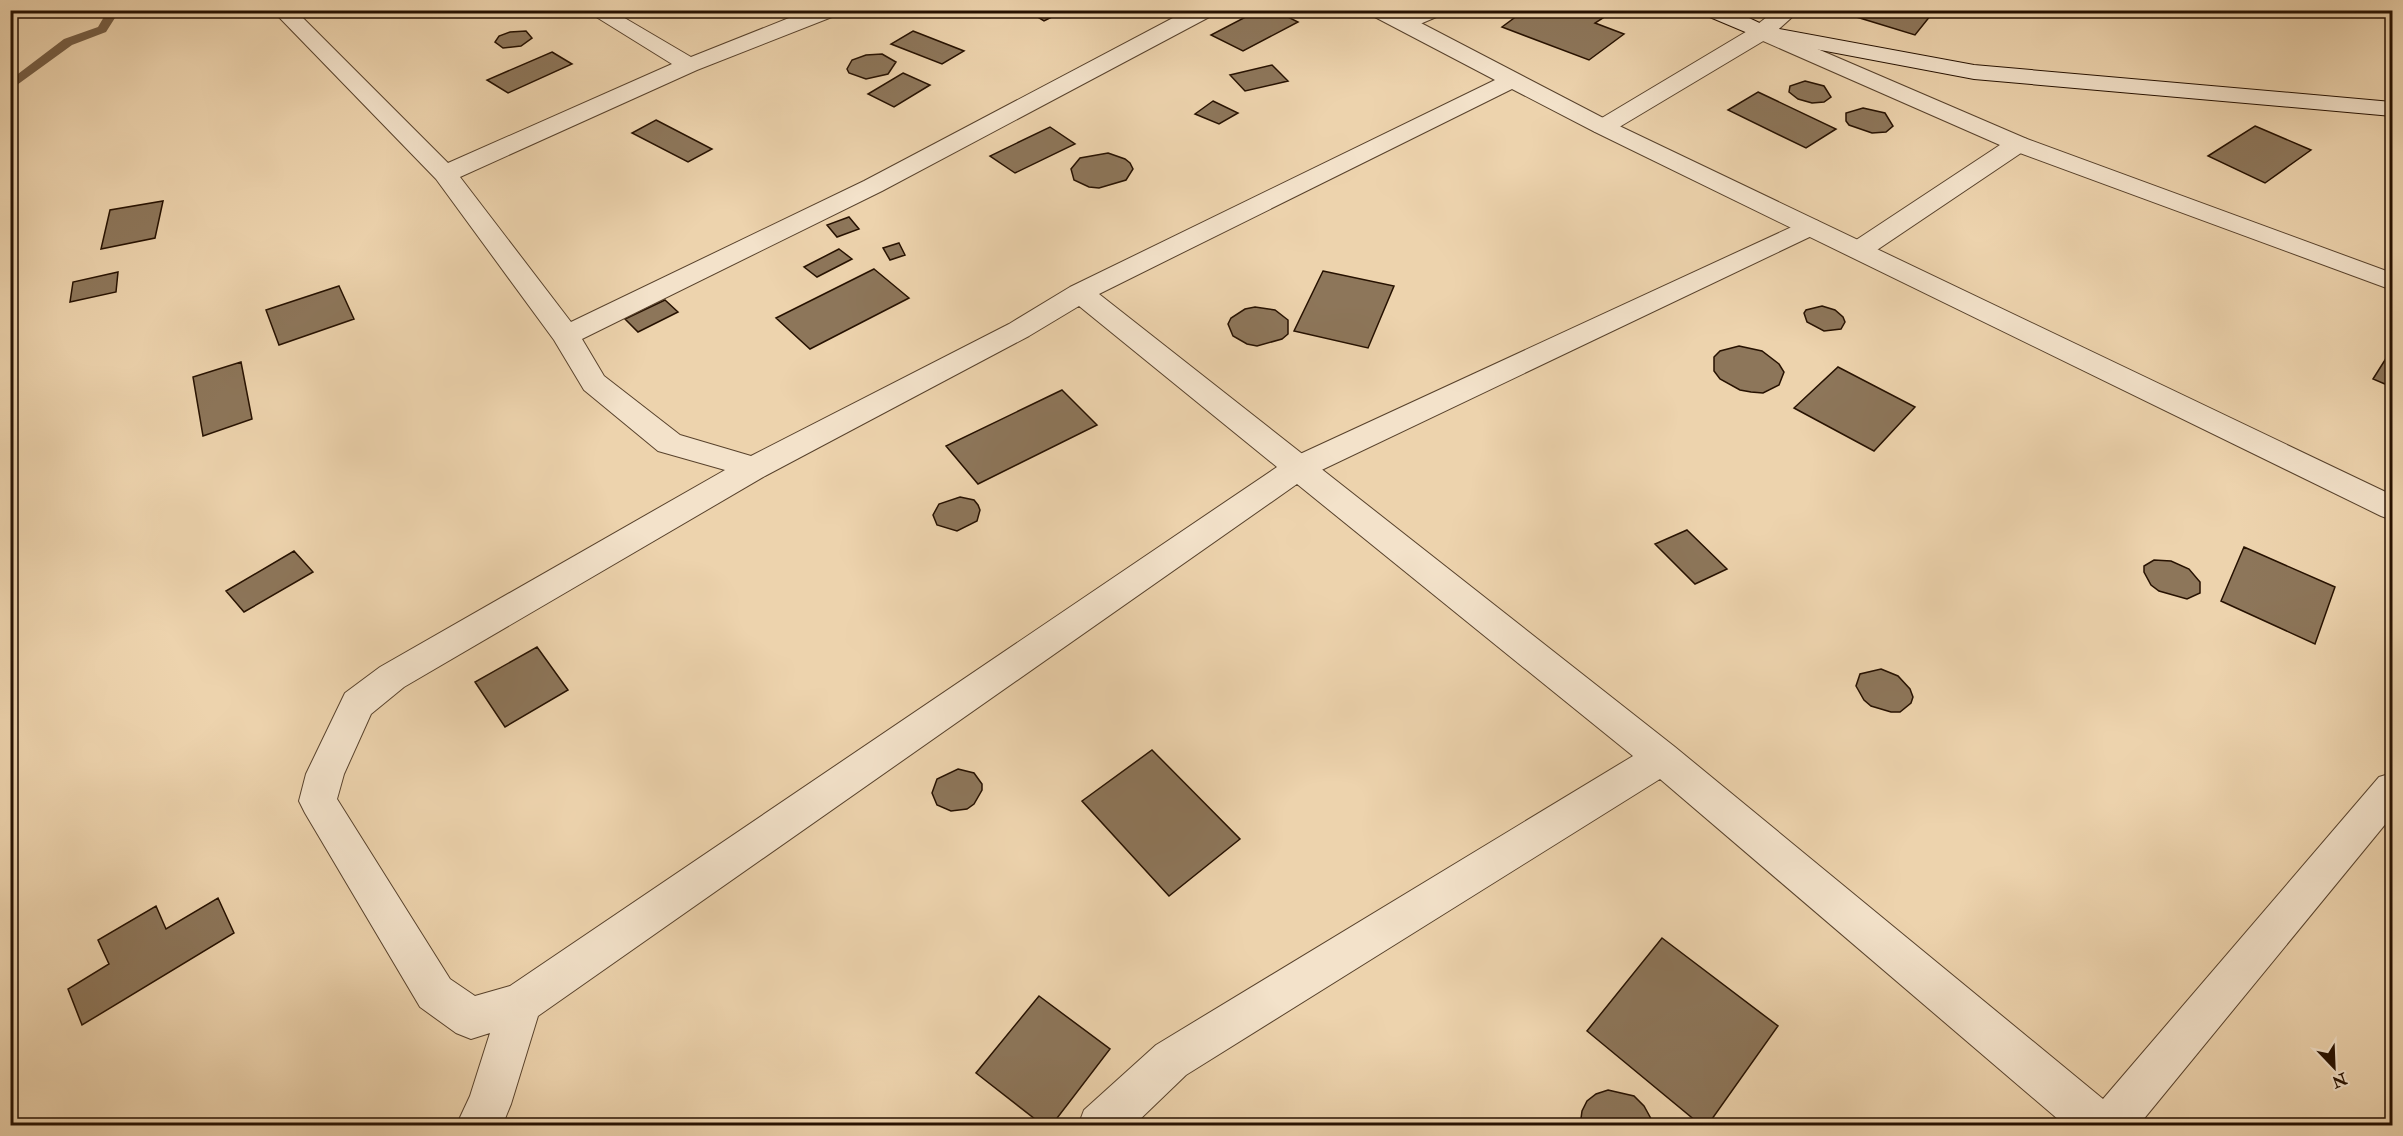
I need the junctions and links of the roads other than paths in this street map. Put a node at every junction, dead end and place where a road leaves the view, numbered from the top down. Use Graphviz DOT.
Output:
graph roads {
  1 [pos="282,10"];
  2 [pos="595,10"];
  3 [pos="829,10"];
  4 [pos="1205,10"];
  5 [pos="1379,10"];
  6 [pos="1433,10"];
  7 [pos="1713,10"];
  8 [pos="1790,10"];
  9 [pos="1405,22"];
  10 [pos="1762,32"];
  11 [pos="689,65"];
  12 [pos="1512,80"];
  13 [pos="2392,109"];
  14 [pos="1603,127"];
  15 [pos="2018,144"];
  16 [pos="446,174"];
  17 [pos="1809,227"];
  18 [pos="1859,250"];
  19 [pos="2392,282"];
  20 [pos="1080,293"];
  21 [pos="566,336"];
  22 [pos="754,468"];
  23 [pos="1298,468"];
  24 [pos="2392,508"];
  25 [pos="1662,758"];
  26 [pos="2392,789"];
  27 [pos="521,1003"];
  28 [pos="478,1125"];
  29 [pos="1100,1125"];
  30 [pos="2101,1125"];
  31 [pos="2109,1125"];
  1 -- 16 [label="street"];
  2 -- 11 [label="street"];
  3 -- 11 [label="street"];
  4 -- 21 [label="street"];
  5 -- 9 [label="street"];
  6 -- 9 [label="street"];
  7 -- 10 [label="street"];
  8 -- 10 [label="street"];
  9 -- 12 [label="street"];
  10 -- 13 [label="street"];
  10 -- 14 [label="street"];
  10 -- 15 [label="street"];
  11 -- 16 [label="street"];
  12 -- 14 [label="street"];
  12 -- 20 [label="street"];
  14 -- 17 [label="street"];
  15 -- 18 [label="street"];
  15 -- 19 [label="street"];
  16 -- 21 [label="street"];
  17 -- 18 [label="street"];
  17 -- 23 [label="street"];
  18 -- 24 [label="street"];
  20 -- 22 [label="street"];
  20 -- 23 [label="street"];
  21 -- 22 [label="street"];
  22 -- 27 [label="street"];
  23 -- 25 [label="street"];
  23 -- 27 [label="street"];
  25 -- 29 [label="street"];
  25 -- 30 [label="street"];
  26 -- 31 [label="street"];
  27 -- 28 [label="street"];
}
